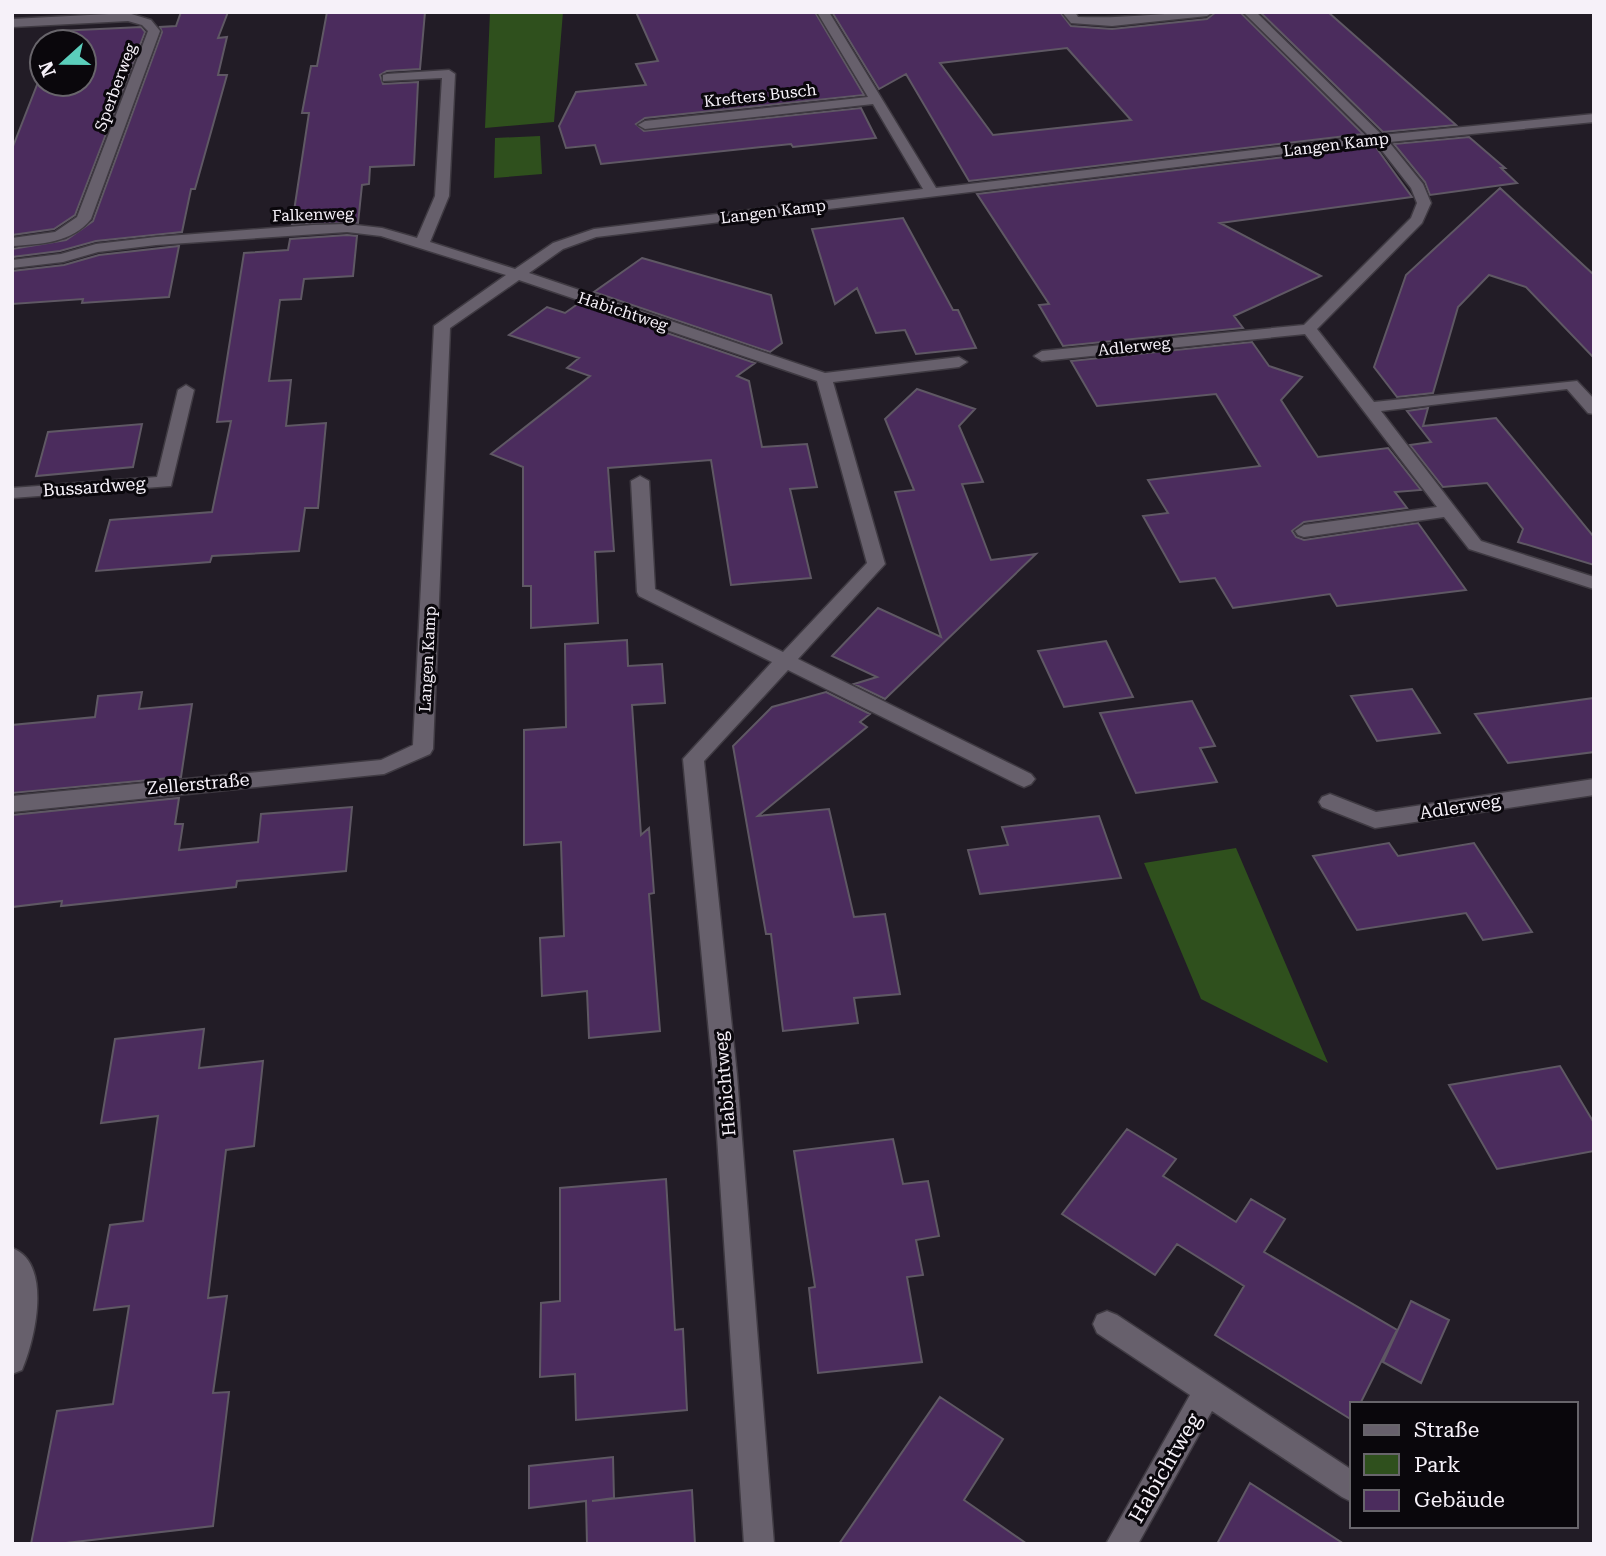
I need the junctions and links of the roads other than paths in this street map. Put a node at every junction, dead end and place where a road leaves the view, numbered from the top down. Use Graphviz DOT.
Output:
graph roads {
  1 [pos="823,12"];
  2 [pos="1068,12"];
  3 [pos="1207,12"];
  4 [pos="1249,12"];
  5 [pos="12,23"];
  6 [pos="387,78"];
  7 [pos="878,100"];
  8 [pos="1593,119"];
  9 [pos="645,125"];
  10 [pos="1379,139"];
  11 [pos="932,192"];
  12 [pos="55,238"];
  13 [pos="12,242"];
  14 [pos="422,243"];
  15 [pos="45,261"];
  16 [pos="12,264"];
  17 [pos="516,274"];
  18 [pos="1310,329"];
  19 [pos="1042,356"];
  20 [pos="959,362"];
  21 [pos="824,378"];
  22 [pos="186,390"];
  23 [pos="1368,408"];
  24 [pos="1594,409"];
  25 [pos="640,481"];
  26 [pos="12,493"];
  27 [pos="1448,511"];
  28 [pos="1304,531"];
  29 [pos="1594,583"];
  30 [pos="785,661"];
  31 [pos="384,767"];
  32 [pos="1024,779"];
  33 [pos="1594,787"];
  34 [pos="1330,802"];
  35 [pos="12,804"];
  36 [pos="12,1260"];
  37 [pos="1107,1324"];
  38 [pos="12,1361"];
  39 [pos="1208,1391"];
  40 [pos="1350,1486"];
  41 [pos="759,1544"];
  42 [pos="1121,1544"];
  1 -- 7 [label="street"];
  2 -- 3 [label="street"];
  4 -- 10 [label="street"];
  5 -- 12 [label="street, Sperberweg"];
  6 -- 14 [label="street"];
  7 -- 9 [label="street, Krefters Busch"];
  7 -- 11 [label="street"];
  8 -- 10 [label="street, Langen Kamp"];
  10 -- 11 [label="street, Langen Kamp"];
  10 -- 18 [label="street"];
  11 -- 17 [label="street, Langen Kamp"];
  12 -- 13 [label="street, Sperberweg"];
  12 -- 15 [label="street"];
  14 -- 15 [label="street, Falkenweg"];
  14 -- 17 [label="street, Habichtweg"];
  15 -- 16 [label="street, Falkenweg"];
  17 -- 21 [label="street, Habichtweg"];
  17 -- 31 [label="street, Langen Kamp"];
  18 -- 19 [label="street, Adlerweg"];
  18 -- 23 [label="street"];
  20 -- 21 [label="street, Habichtweg"];
  21 -- 30 [label="street, Habichtweg"];
  22 -- 26 [label="street, Bussardweg"];
  23 -- 24 [label="street"];
  23 -- 27 [label="street"];
  25 -- 30 [label="street"];
  27 -- 28 [label="street"];
  27 -- 29 [label="street"];
  30 -- 32 [label="street"];
  30 -- 41 [label="street, Habichtweg"];
  31 -- 35 [label="street, Zellerstraße"];
  33 -- 34 [label="street, Adlerweg"];
  36 -- 38 [label="street"];
  37 -- 39 [label="street, Habichtweg"];
  39 -- 40 [label="street, Habichtweg"];
  39 -- 42 [label="street, Habichtweg"];
}
